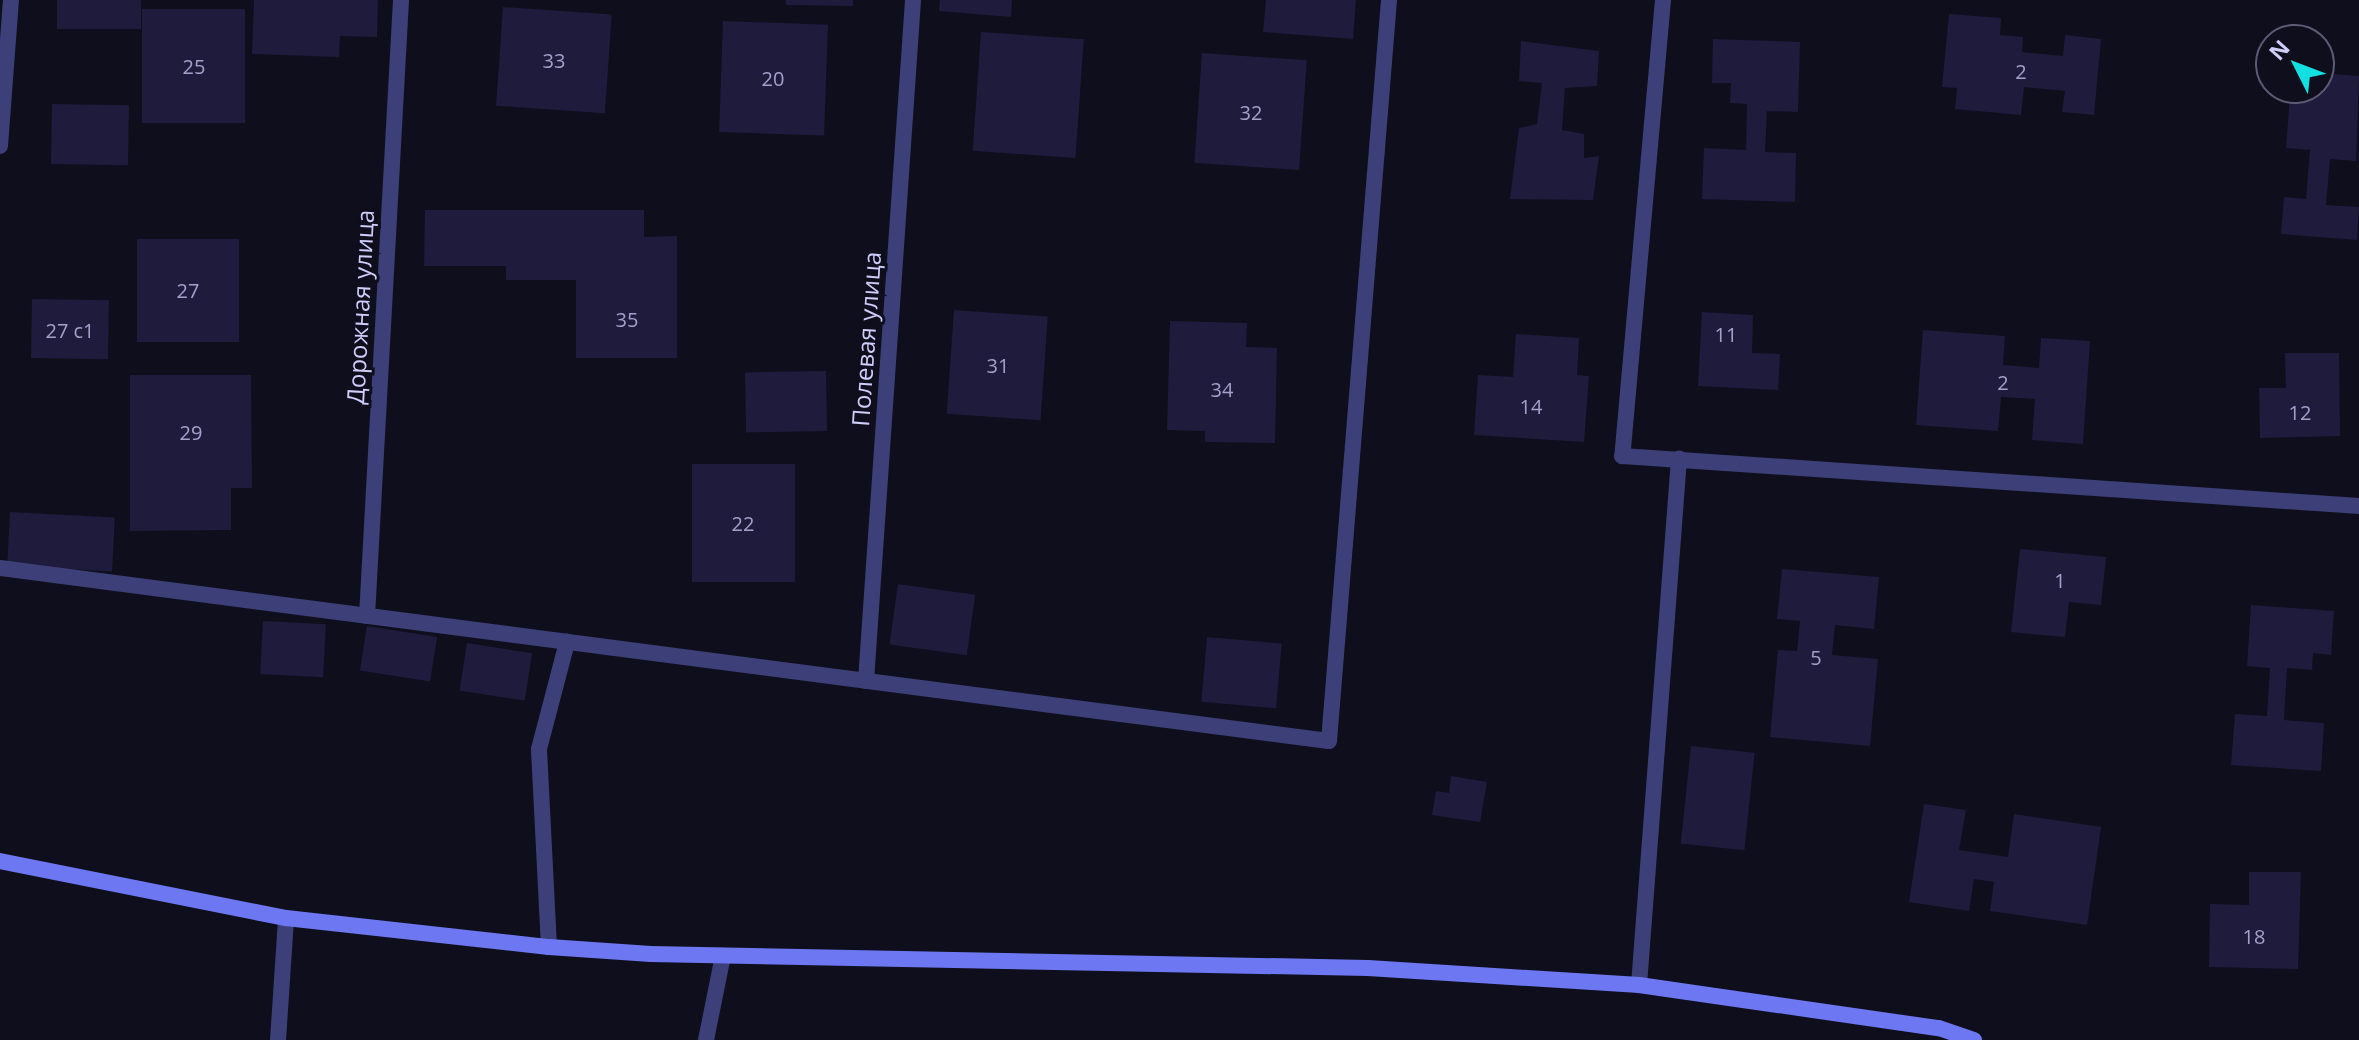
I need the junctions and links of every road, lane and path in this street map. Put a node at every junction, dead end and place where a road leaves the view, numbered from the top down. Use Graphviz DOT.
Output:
graph roads {
  1 [pos="11,0"];
  2 [pos="401,0"];
  3 [pos="913,0"];
  4 [pos="1389,0"];
  5 [pos="1663,0"];
  6 [pos="0,146"];
  7 [pos="1679,459"];
  8 [pos="2359,506"];
  9 [pos="0,568"];
  10 [pos="367,616"];
  11 [pos="567,642"];
  12 [pos="866,681"];
  13 [pos="0,861"];
  14 [pos="286,918"];
  15 [pos="549,947"];
  16 [pos="723,956"];
  17 [pos="1639,985"];
  18 [pos="278,1040"];
  19 [pos="706,1040"];
  20 [pos="1974,1040"];
  1 -- 6 [label="street"];
  2 -- 10 [label="street, Дорожная улица"];
  3 -- 12 [label="street, Полевая улица"];
  4 -- 12 [label="street"];
  5 -- 7 [label="street"];
  7 -- 8 [label="street"];
  7 -- 17 [label="street"];
  9 -- 10 [label="street"];
  10 -- 11 [label="street"];
  11 -- 12 [label="street"];
  11 -- 15 [label="street"];
  13 -- 14 [label="street"];
  14 -- 15 [label="street"];
  14 -- 18 [label="street"];
  15 -- 16 [label="street"];
  16 -- 17 [label="street"];
  16 -- 19 [label="street"];
  17 -- 20 [label="street"];
}
